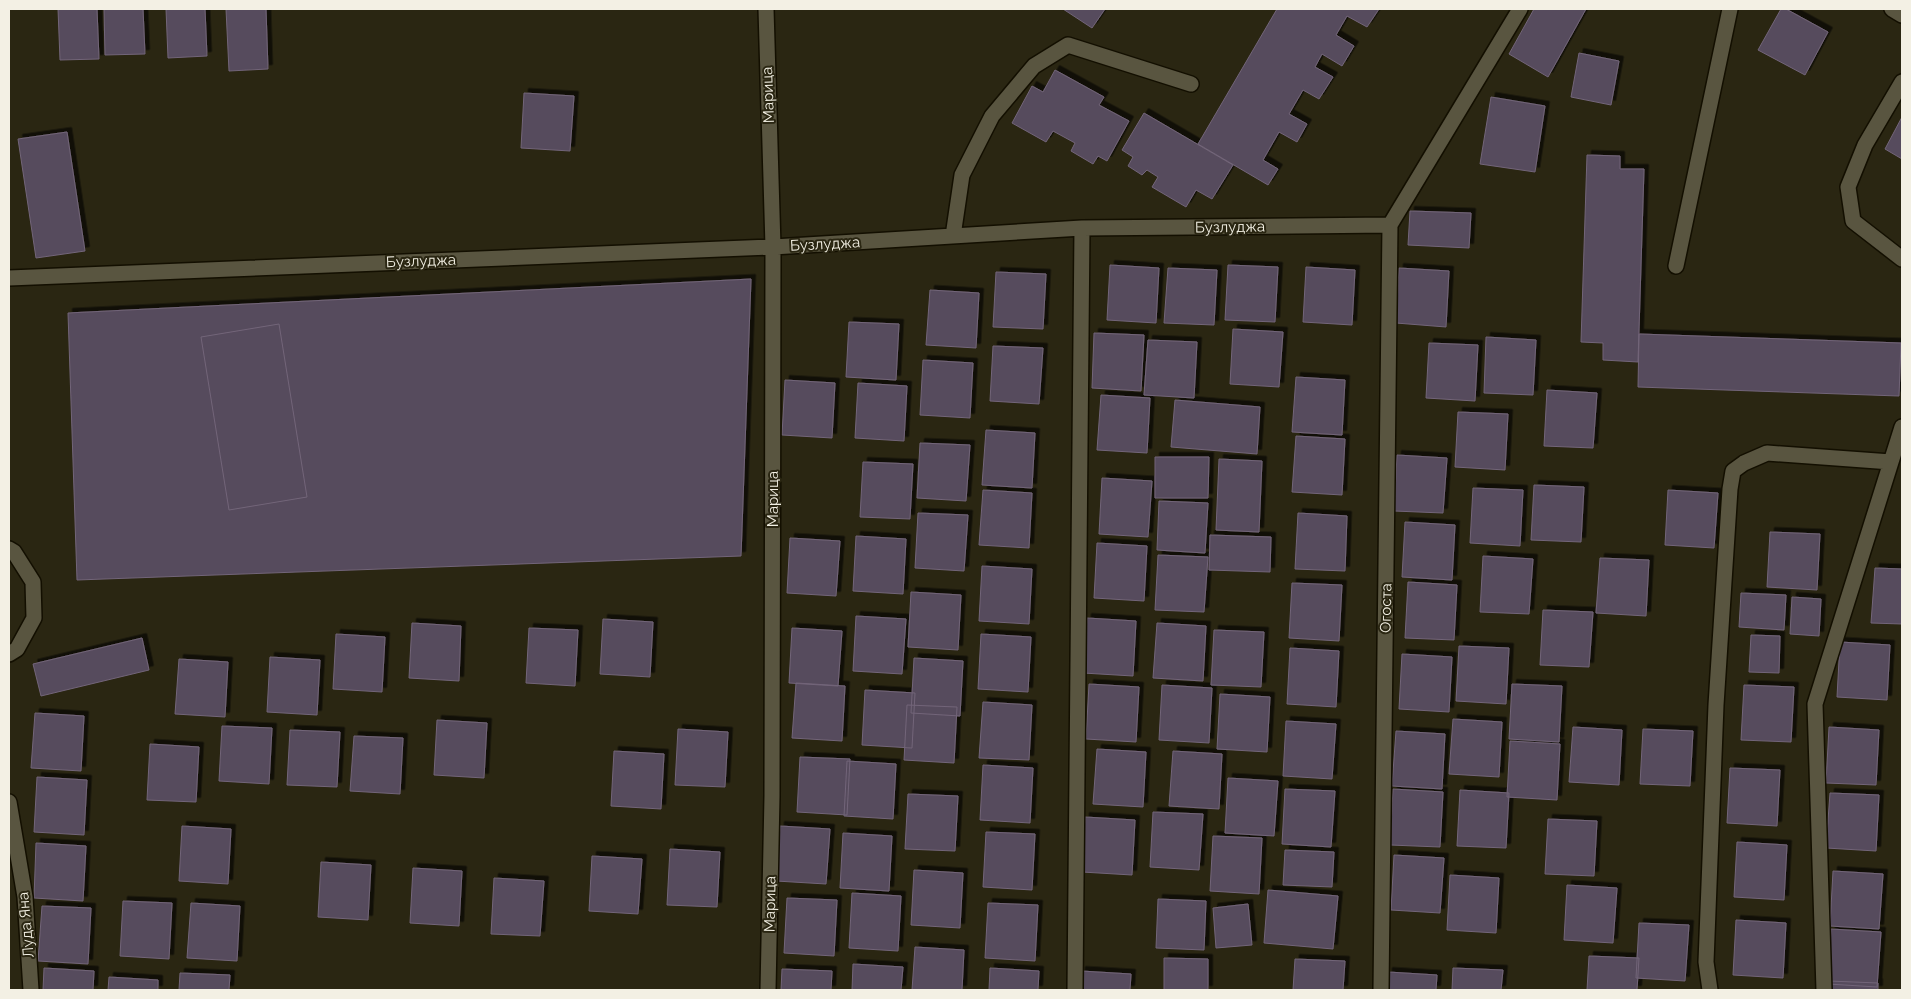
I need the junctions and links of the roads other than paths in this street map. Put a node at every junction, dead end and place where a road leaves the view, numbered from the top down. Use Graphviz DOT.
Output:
graph roads {
  1 [pos="766,9"];
  2 [pos="1520,9"];
  3 [pos="1730,9"];
  4 [pos="1892,9"];
  5 [pos="1902,15"];
  6 [pos="1902,82"];
  7 [pos="1191,84"];
  8 [pos="1390,225"];
  9 [pos="1082,228"];
  10 [pos="954,236"];
  11 [pos="773,247"];
  12 [pos="1902,260"];
  13 [pos="1676,266"];
  14 [pos="9,278"];
  15 [pos="1902,427"];
  16 [pos="1891,462"];
  17 [pos="9,549"];
  18 [pos="9,654"];
  19 [pos="9,802"];
  20 [pos="31,990"];
  21 [pos="768,990"];
  22 [pos="1075,990"];
  23 [pos="1382,990"];
  24 [pos="1710,990"];
  25 [pos="1824,990"];
  1 -- 11 [label="street, Марица"];
  2 -- 8 [label="street"];
  3 -- 13 [label="street"];
  4 -- 5 [label="street"];
  6 -- 12 [label="street"];
  7 -- 10 [label="street"];
  8 -- 9 [label="street, Бузлуджа"];
  8 -- 23 [label="street, Огоста"];
  9 -- 10 [label="street, Бузлуджа"];
  9 -- 22 [label="street"];
  10 -- 11 [label="street, Бузлуджа"];
  11 -- 14 [label="street, Бузлуджа"];
  11 -- 21 [label="street, Марица"];
  15 -- 16 [label="street"];
  16 -- 24 [label="street"];
  16 -- 25 [label="street"];
  17 -- 18 [label="street"];
  19 -- 20 [label="street, Луда Яна"];
}
